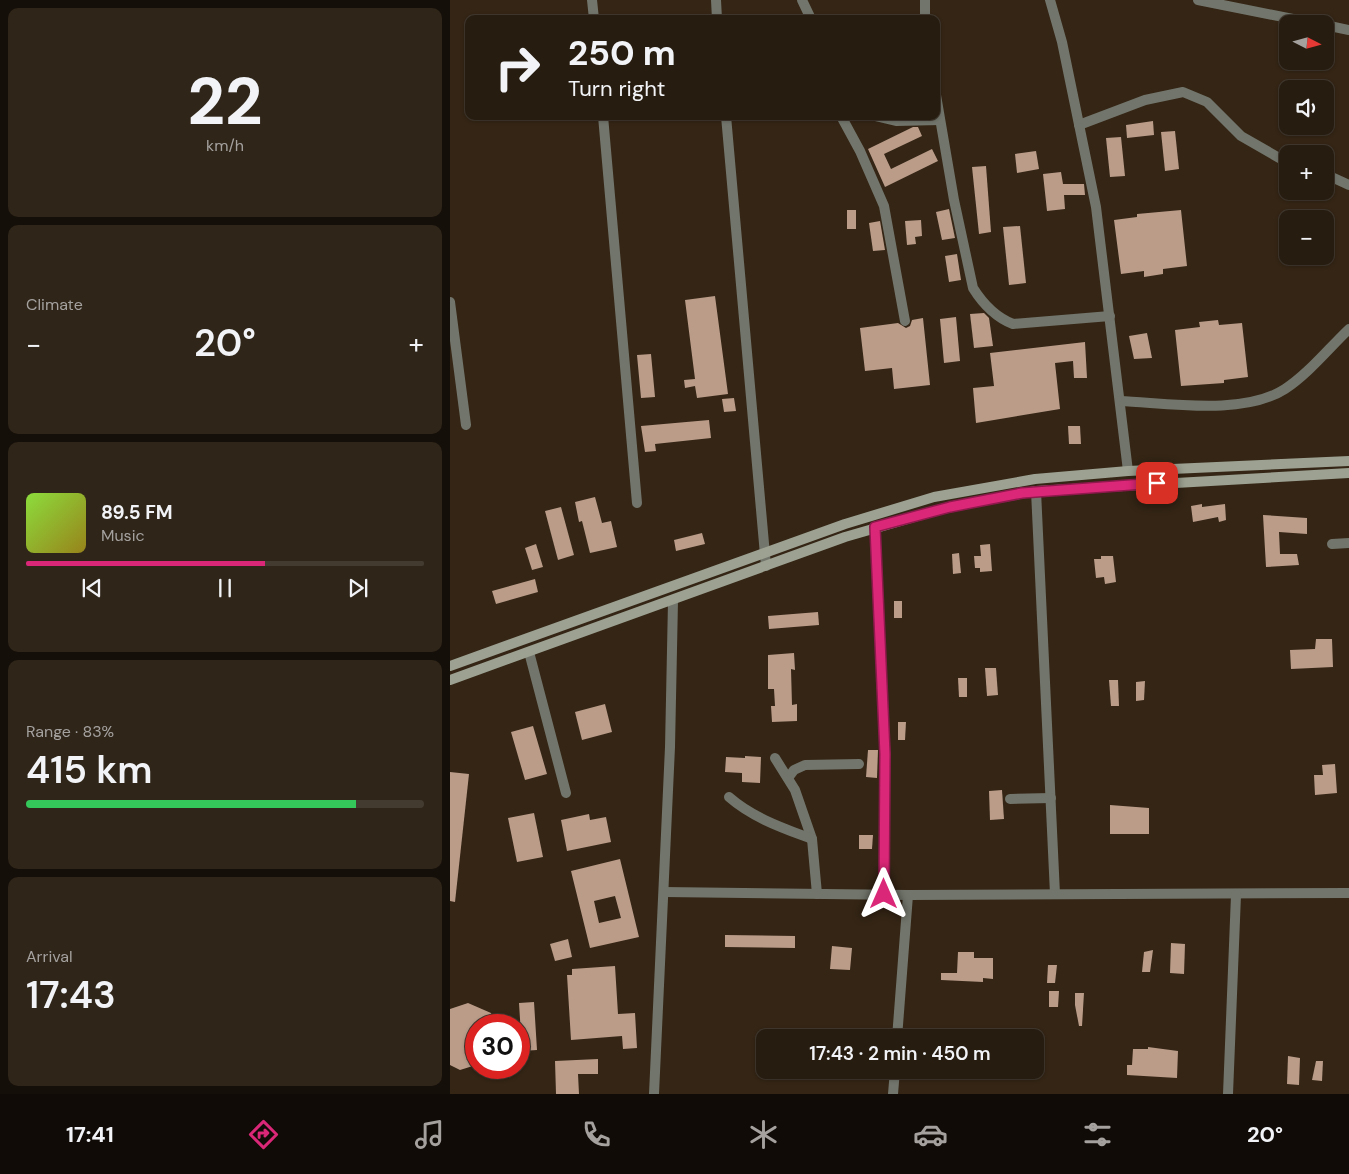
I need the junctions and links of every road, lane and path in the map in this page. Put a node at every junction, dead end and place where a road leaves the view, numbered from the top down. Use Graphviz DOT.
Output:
graph roads {
  1 [pos="592,0"];
  2 [pos="716,0"];
  3 [pos="802,0"];
  4 [pos="925,0"];
  5 [pos="1050,0"];
  6 [pos="1198,0"];
  7 [pos="594,15"];
  8 [pos="717,15"];
  9 [pos="809,15"];
  10 [pos="925,15"];
  11 [pos="1279,16"];
  12 [pos="1334,27"];
  13 [pos="1349,30"];
  14 [pos="603,120"];
  15 [pos="726,120"];
  16 [pos="843,120"];
  17 [pos="892,120"];
  18 [pos="940,120"];
  19 [pos="1079,125"];
  20 [pos="1279,158"];
  21 [pos="1334,178"];
  22 [pos="1349,185"];
  23 [pos="450,302"];
  24 [pos="1110,316"];
  25 [pos="905,321"];
  26 [pos="1349,329"];
  27 [pos="1120,401"];
  28 [pos="466,425"];
  29 [pos="1349,461"];
  30 [pos="1128,471"];
  31 [pos="1349,473"];
  32 [pos="1036,490"];
  33 [pos="637,503"];
  34 [pos="875,527"];
  35 [pos="1349,543"];
  36 [pos="1332,544"];
  37 [pos="764,554"];
  38 [pos="766,566"];
  39 [pos="673,601"];
  40 [pos="529,652"];
  41 [pos="450,666"];
  42 [pos="450,680"];
  43 [pos="775,758"];
  44 [pos="858,764"];
  45 [pos="788,778"];
  46 [pos="566,793"];
  47 [pos="729,796"];
  48 [pos="1010,798"];
  49 [pos="1051,798"];
  50 [pos="812,839"];
  51 [pos="664,892"];
  52 [pos="1349,893"];
  53 [pos="817,894"];
  54 [pos="884,894"];
  55 [pos="1055,894"];
  56 [pos="908,895"];
  57 [pos="1236,895"];
  58 [pos="898,1029"];
  59 [pos="894,1079"];
  60 [pos="654,1094"];
  61 [pos="893,1094"];
  62 [pos="1228,1094"];
  1 -- 7 [label="street"];
  2 -- 8 [label="street"];
  3 -- 9 [label="street"];
  4 -- 10 [label="street"];
  5 -- 19 [label="street"];
  6 -- 11 [label="street"];
  12 -- 13 [label="street"];
  14 -- 33 [label="street"];
  15 -- 37 [label="street"];
  16 -- 25 [label="street"];
  17 -- 18 [label="street"];
  18 -- 24 [label="street"];
  19 -- 20 [label="street"];
  19 -- 24 [label="street"];
  21 -- 22 [label="street"];
  23 -- 28 [label="street"];
  24 -- 27 [label="street"];
  26 -- 27 [label="street"];
  27 -- 30 [label="street"];
  29 -- 30 [label="main road"];
  30 -- 37 [label="main road"];
  31 -- 32 [label="main road"];
  32 -- 34 [label="main road"];
  32 -- 49 [label="street"];
  34 -- 38 [label="main road"];
  34 -- 54 [label="street"];
  35 -- 36 [label="street"];
  37 -- 38 [label="street"];
  37 -- 41 [label="main road"];
  38 -- 39 [label="main road"];
  39 -- 40 [label="main road"];
  39 -- 51 [label="street"];
  40 -- 42 [label="main road"];
  40 -- 46 [label="street"];
  43 -- 45 [label="street"];
  44 -- 45 [label="street"];
  45 -- 50 [label="street"];
  47 -- 50 [label="street"];
  48 -- 49 [label="street"];
  49 -- 55 [label="street"];
  50 -- 53 [label="street"];
  51 -- 53 [label="street"];
  51 -- 60 [label="street"];
  52 -- 57 [label="street"];
  53 -- 54 [label="street"];
  54 -- 56 [label="street"];
  55 -- 56 [label="street"];
  55 -- 57 [label="street"];
  56 -- 58 [label="street"];
  57 -- 62 [label="street"];
  59 -- 61 [label="street"];
}
